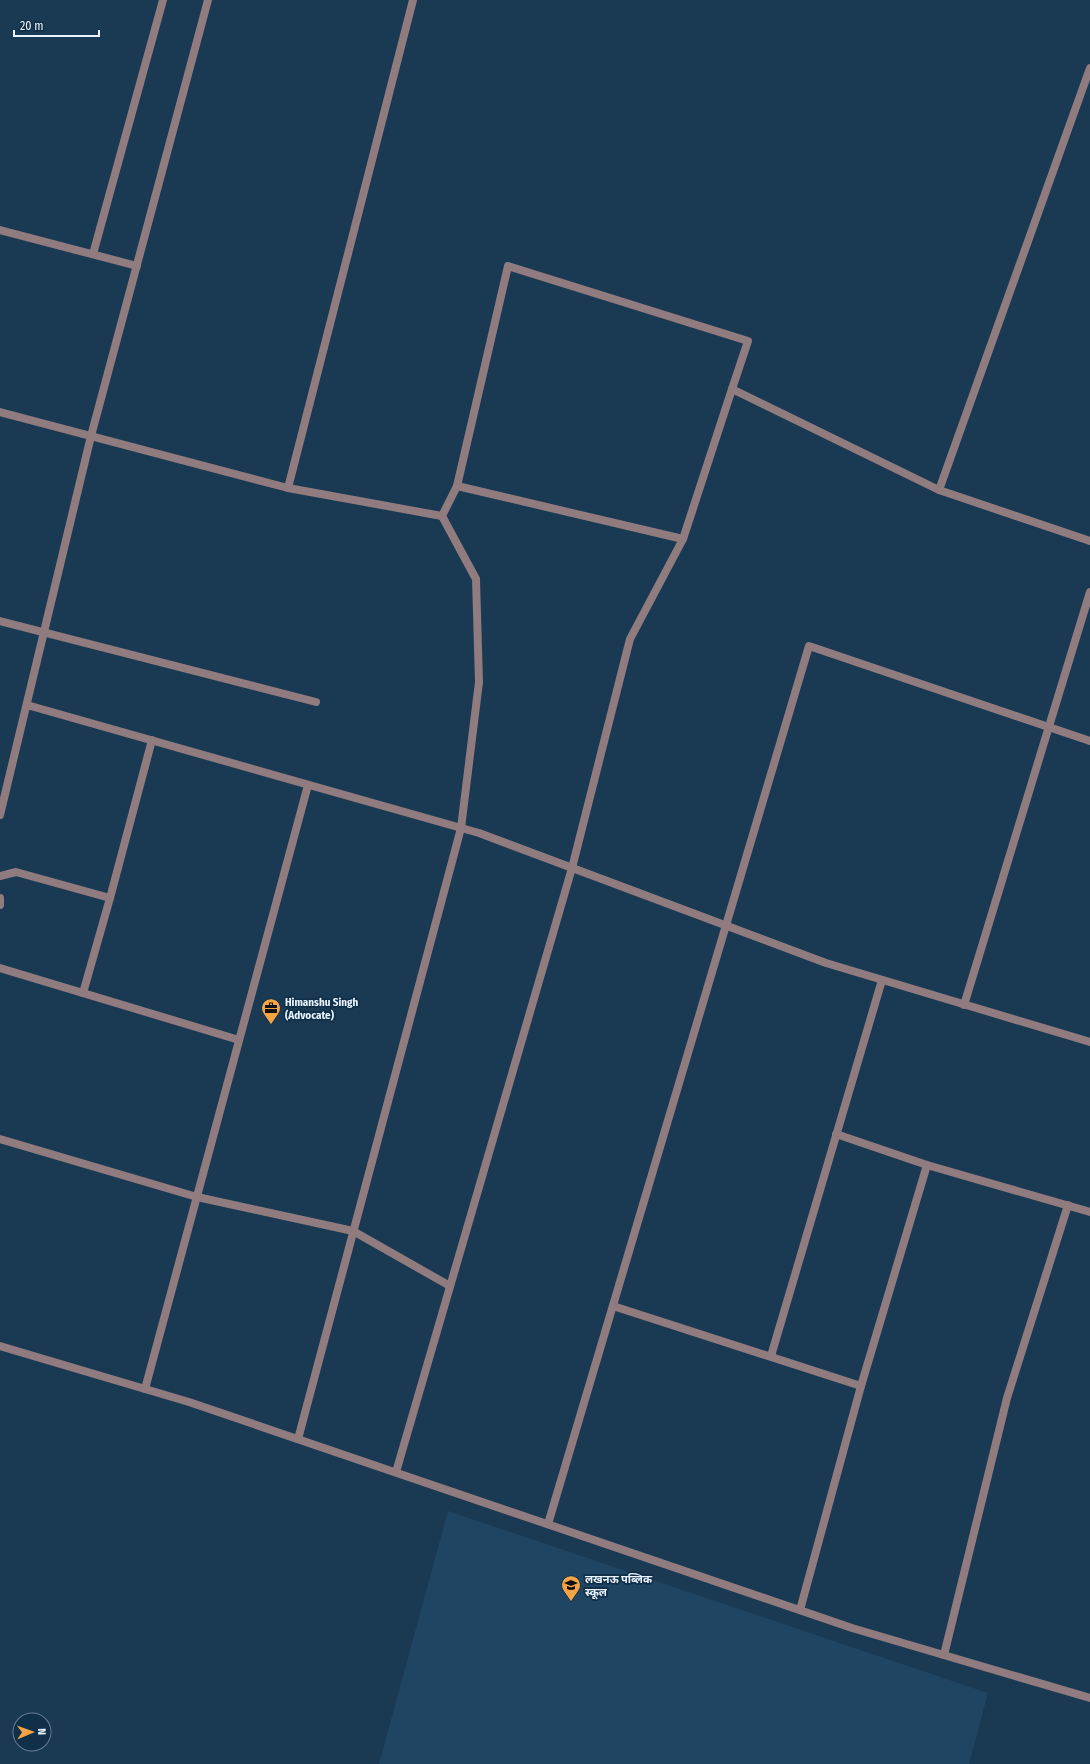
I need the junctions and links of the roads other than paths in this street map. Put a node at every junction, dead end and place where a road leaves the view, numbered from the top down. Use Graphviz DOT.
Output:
graph roads {
  1 [pos="163,0"];
  2 [pos="208,0"];
  3 [pos="413,0"];
  4 [pos="1090,68"];
  5 [pos="0,230"];
  6 [pos="93,254"];
  7 [pos="137,266"];
  8 [pos="732,389"];
  9 [pos="0,412"];
  10 [pos="91,436"];
  11 [pos="457,486"];
  12 [pos="288,488"];
  13 [pos="939,490"];
  14 [pos="442,516"];
  15 [pos="683,540"];
  16 [pos="1090,541"];
  17 [pos="1090,592"];
  18 [pos="0,621"];
  19 [pos="44,633"];
  20 [pos="316,702"];
  21 [pos="26,705"];
  22 [pos="1049,727"];
  23 [pos="152,740"];
  24 [pos="1090,741"];
  25 [pos="308,785"];
  26 [pos="0,814"];
  27 [pos="461,828"];
  28 [pos="572,868"];
  29 [pos="0,876"];
  30 [pos="0,898"];
  31 [pos="110,898"];
  32 [pos="0,905"];
  33 [pos="726,926"];
  34 [pos="0,968"];
  35 [pos="882,980"];
  36 [pos="82,993"];
  37 [pos="964,1005"];
  38 [pos="239,1040"];
  39 [pos="1090,1042"];
  40 [pos="836,1134"];
  41 [pos="0,1139"];
  42 [pos="928,1165"];
  43 [pos="197,1197"];
  44 [pos="1068,1205"];
  45 [pos="1090,1212"];
  46 [pos="353,1231"];
  47 [pos="450,1286"];
  48 [pos="613,1306"];
  49 [pos="0,1346"];
  50 [pos="771,1356"];
  51 [pos="861,1386"];
  52 [pos="145,1389"];
  53 [pos="298,1439"];
  54 [pos="396,1472"];
  55 [pos="548,1524"];
  56 [pos="800,1610"];
  57 [pos="944,1655"];
  58 [pos="1090,1698"];
  1 -- 6 [label="street"];
  2 -- 7 [label="street"];
  3 -- 12 [label="street"];
  4 -- 13 [label="street"];
  5 -- 6 [label="street"];
  6 -- 7 [label="street"];
  7 -- 10 [label="street"];
  8 -- 11 [label="street"];
  8 -- 13 [label="street"];
  8 -- 15 [label="street"];
  9 -- 10 [label="street"];
  10 -- 12 [label="street"];
  10 -- 19 [label="street"];
  11 -- 14 [label="street"];
  11 -- 15 [label="street"];
  12 -- 14 [label="street"];
  13 -- 16 [label="street"];
  14 -- 27 [label="street"];
  15 -- 28 [label="street"];
  17 -- 22 [label="street"];
  18 -- 19 [label="street"];
  19 -- 20 [label="street"];
  19 -- 21 [label="street"];
  21 -- 23 [label="street"];
  21 -- 26 [label="street"];
  22 -- 24 [label="street"];
  22 -- 33 [label="street"];
  22 -- 37 [label="street"];
  23 -- 25 [label="street"];
  23 -- 31 [label="street"];
  25 -- 27 [label="street"];
  25 -- 38 [label="street"];
  27 -- 28 [label="street"];
  27 -- 46 [label="street"];
  28 -- 33 [label="street"];
  28 -- 47 [label="street"];
  29 -- 31 [label="street"];
  30 -- 32 [label="street"];
  31 -- 36 [label="street"];
  33 -- 35 [label="street"];
  33 -- 48 [label="street"];
  34 -- 36 [label="street"];
  35 -- 37 [label="street"];
  35 -- 40 [label="street"];
  36 -- 38 [label="street"];
  37 -- 39 [label="street"];
  38 -- 43 [label="street"];
  40 -- 42 [label="street"];
  40 -- 50 [label="street"];
  41 -- 43 [label="street"];
  42 -- 44 [label="street"];
  42 -- 51 [label="street"];
  43 -- 46 [label="street"];
  43 -- 52 [label="street"];
  44 -- 45 [label="street"];
  44 -- 57 [label="street"];
  46 -- 47 [label="street"];
  46 -- 53 [label="street"];
  47 -- 54 [label="street"];
  48 -- 50 [label="street"];
  48 -- 55 [label="street"];
  49 -- 52 [label="street"];
  50 -- 51 [label="street"];
  51 -- 56 [label="street"];
  52 -- 53 [label="street"];
  53 -- 54 [label="street"];
  54 -- 55 [label="street"];
  55 -- 56 [label="street"];
  56 -- 57 [label="street"];
  57 -- 58 [label="street"];
}
